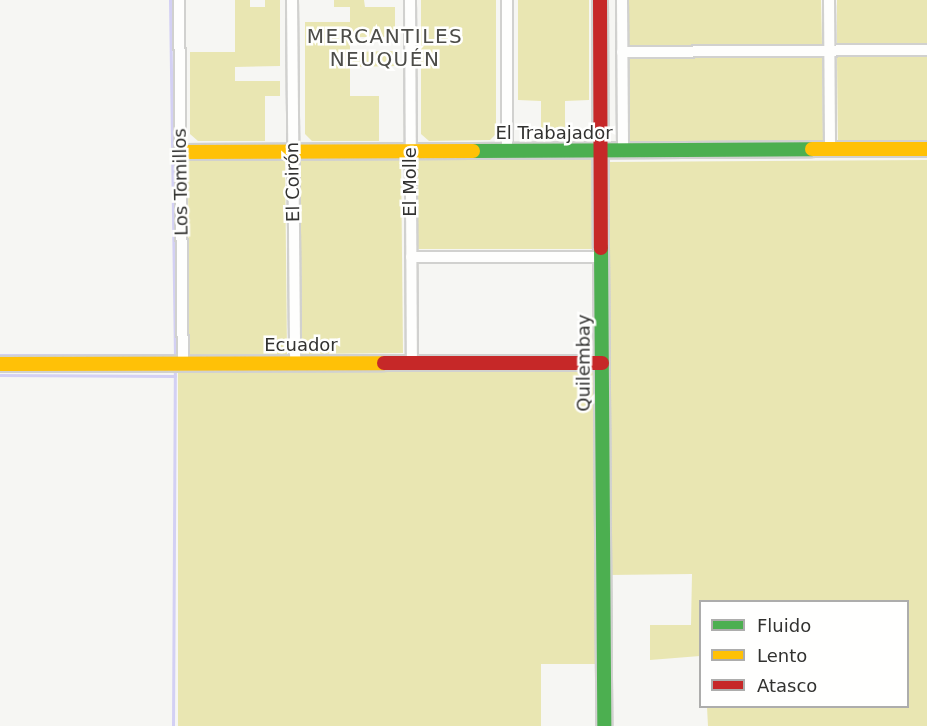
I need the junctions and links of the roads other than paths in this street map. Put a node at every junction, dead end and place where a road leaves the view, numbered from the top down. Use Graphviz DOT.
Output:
graph roads {
  1 [pos="179,0"];
  2 [pos="292,0"];
  3 [pos="410,0"];
  4 [pos="507,0"];
  5 [pos="600,0"];
  6 [pos="622,0"];
  7 [pos="829,0"];
  8 [pos="830,50"];
  9 [pos="927,50"];
  10 [pos="622,52"];
  11 [pos="830,149"];
  12 [pos="927,149"];
  13 [pos="293,151"];
  14 [pos="410,151"];
  15 [pos="507,151"];
  16 [pos="601,151"];
  17 [pos="623,151"];
  18 [pos="180,152"];
  19 [pos="411,257"];
  20 [pos="602,257"];
  21 [pos="183,363"];
  22 [pos="295,363"];
  23 [pos="412,363"];
  24 [pos="602,363"];
  25 [pos="0,364"];
  26 [pos="604,726"];
  1 -- 18 [label="street, Los Tomillos"];
  2 -- 13 [label="street, El Coirón"];
  3 -- 14 [label="street, El Molle"];
  4 -- 15 [label="street"];
  5 -- 16 [label="street, Quilembay"];
  6 -- 10 [label="street"];
  7 -- 8 [label="street"];
  8 -- 9 [label="street"];
  8 -- 10 [label="street"];
  8 -- 11 [label="street"];
  10 -- 17 [label="street"];
  11 -- 12 [label="street, El Trabajador"];
  11 -- 17 [label="street, El Trabajador"];
  13 -- 14 [label="street, El Trabajador"];
  13 -- 18 [label="street, El Trabajador"];
  13 -- 22 [label="street, El Coirón"];
  14 -- 15 [label="street, El Trabajador"];
  14 -- 19 [label="street, El Molle"];
  15 -- 16 [label="street, El Trabajador"];
  16 -- 17 [label="street, El Trabajador"];
  16 -- 20 [label="street, Quilembay"];
  18 -- 21 [label="street, Los Tomillos"];
  19 -- 20 [label="street"];
  19 -- 23 [label="street, El Molle"];
  20 -- 24 [label="street, Quilembay"];
  21 -- 22 [label="street, Ecuador"];
  21 -- 25 [label="street, Ecuador"];
  22 -- 23 [label="street, Ecuador"];
  23 -- 24 [label="street, Ecuador"];
  24 -- 26 [label="street, Quilembay"];
}
